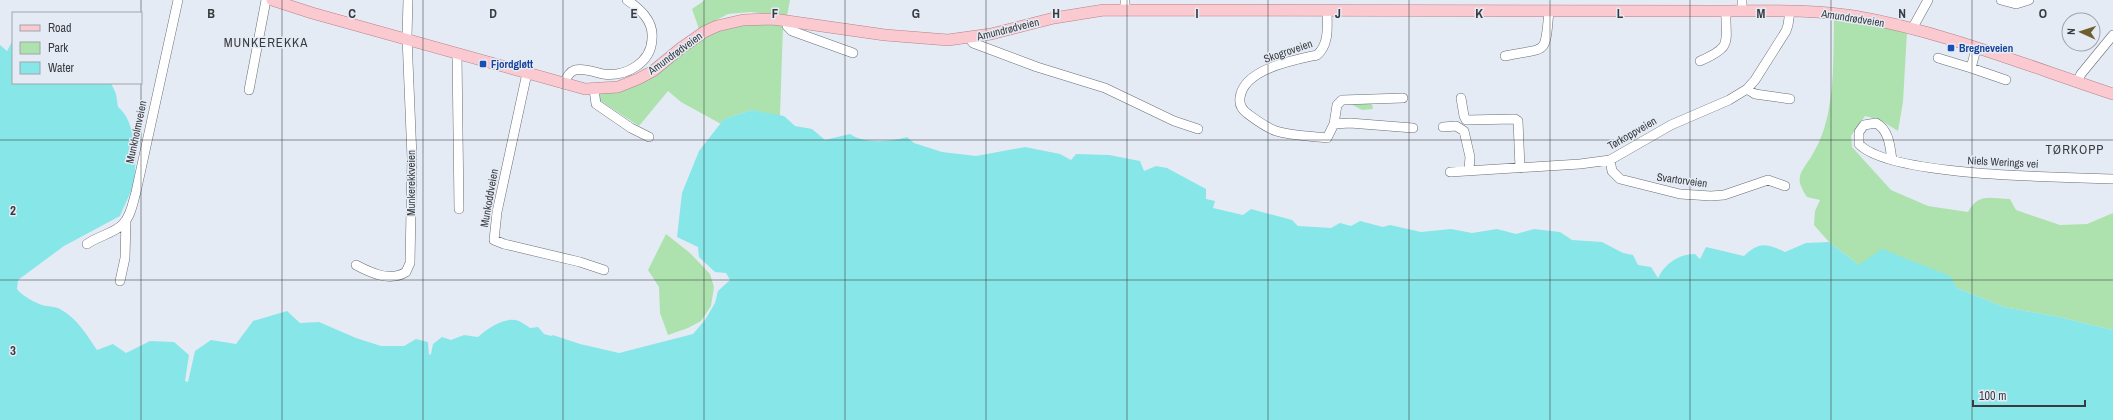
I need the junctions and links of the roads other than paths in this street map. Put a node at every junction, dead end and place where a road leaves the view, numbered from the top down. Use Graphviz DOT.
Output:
graph roads {
  1 [pos="178,0"];
  2 [pos="266,0"];
  3 [pos="272,0"];
  4 [pos="408,0"];
  5 [pos="627,0"];
  6 [pos="1928,0"];
  7 [pos="2001,0"];
  8 [pos="2029,0"];
  9 [pos="1125,5"];
  10 [pos="1433,5"];
  11 [pos="1742,5"];
  12 [pos="1327,10"];
  13 [pos="1549,10"];
  14 [pos="1726,11"];
  15 [pos="1790,11"];
  16 [pos="787,21"];
  17 [pos="1912,29"];
  18 [pos="2113,35"];
  19 [pos="970,38"];
  20 [pos="408,40"];
  21 [pos="1976,49"];
  22 [pos="853,53"];
  23 [pos="457,54"];
  24 [pos="1505,56"];
  25 [pos="1938,58"];
  26 [pos="1700,62"];
  27 [pos="1971,68"];
  28 [pos="527,73"];
  29 [pos="2006,80"];
  30 [pos="2077,82"];
  31 [pos="564,84"];
  32 [pos="1747,88"];
  33 [pos="594,89"];
  34 [pos="248,90"];
  35 [pos="2113,94"];
  36 [pos="1403,98"];
  37 [pos="1461,98"];
  38 [pos="1790,99"];
  39 [pos="1334,124"];
  40 [pos="1444,127"];
  41 [pos="1413,128"];
  42 [pos="1198,129"];
  43 [pos="649,137"];
  44 [pos="1610,160"];
  45 [pos="1892,160"];
  46 [pos="1520,168"];
  47 [pos="1470,169"];
  48 [pos="1450,172"];
  49 [pos="2113,179"];
  50 [pos="1785,186"];
  51 [pos="459,209"];
  52 [pos="126,221"];
  53 [pos="87,244"];
  54 [pos="356,265"];
  55 [pos="604,270"];
  56 [pos="120,281"];
  1 -- 52 [label="street, Munkholmveien"];
  2 -- 34 [label="street"];
  3 -- 20 [label="main road"];
  4 -- 20 [label="street, Munkerekkveien"];
  5 -- 31 [label="street"];
  6 -- 17 [label="street"];
  7 -- 8 [label="street"];
  9 -- 12 [label="main road, Amundrødveien"];
  9 -- 19 [label="main road, Amundrødveien"];
  10 -- 12 [label="main road, Amundrødveien"];
  10 -- 13 [label="main road, Amundrødveien"];
  11 -- 14 [label="main road, Amundrødveien"];
  11 -- 15 [label="main road, Amundrødveien"];
  12 -- 39 [label="street, Skogroveien"];
  13 -- 14 [label="main road, Amundrødveien"];
  13 -- 24 [label="street"];
  14 -- 26 [label="street"];
  15 -- 17 [label="main road, Amundrødveien"];
  15 -- 32 [label="street, Tørkoppveien"];
  16 -- 19 [label="main road, Amundrødveien"];
  16 -- 22 [label="street"];
  16 -- 33 [label="main road, Amundrødveien"];
  17 -- 21 [label="main road, Amundrødveien"];
  18 -- 30 [label="street"];
  19 -- 42 [label="street, Amundrødveien"];
  20 -- 23 [label="main road"];
  20 -- 54 [label="street, Munkerekkveien"];
  21 -- 27 [label="street"];
  21 -- 30 [label="main road, Amundrødveien"];
  23 -- 28 [label="main road"];
  23 -- 51 [label="street"];
  25 -- 27 [label="street"];
  27 -- 29 [label="street"];
  28 -- 31 [label="main road"];
  28 -- 55 [label="street, Munkoddveien"];
  30 -- 35 [label="main road, Amundrødveien"];
  31 -- 33 [label="main road, Amundrødveien"];
  32 -- 38 [label="street"];
  32 -- 44 [label="street, Tørkoppveien"];
  33 -- 43 [label="street"];
  36 -- 39 [label="street"];
  37 -- 46 [label="street"];
  39 -- 41 [label="street"];
  40 -- 47 [label="street"];
  44 -- 46 [label="street, Tørkoppveien"];
  44 -- 50 [label="street, Svartorveien"];
  45 -- 45 [label="street, Niels Werings vei"];
  45 -- 49 [label="street, Niels Werings vei"];
  46 -- 47 [label="street, Tørkoppveien"];
  47 -- 48 [label="street, Tørkoppveien"];
  52 -- 53 [label="street"];
  52 -- 56 [label="street, Munkholmveien"];
}
